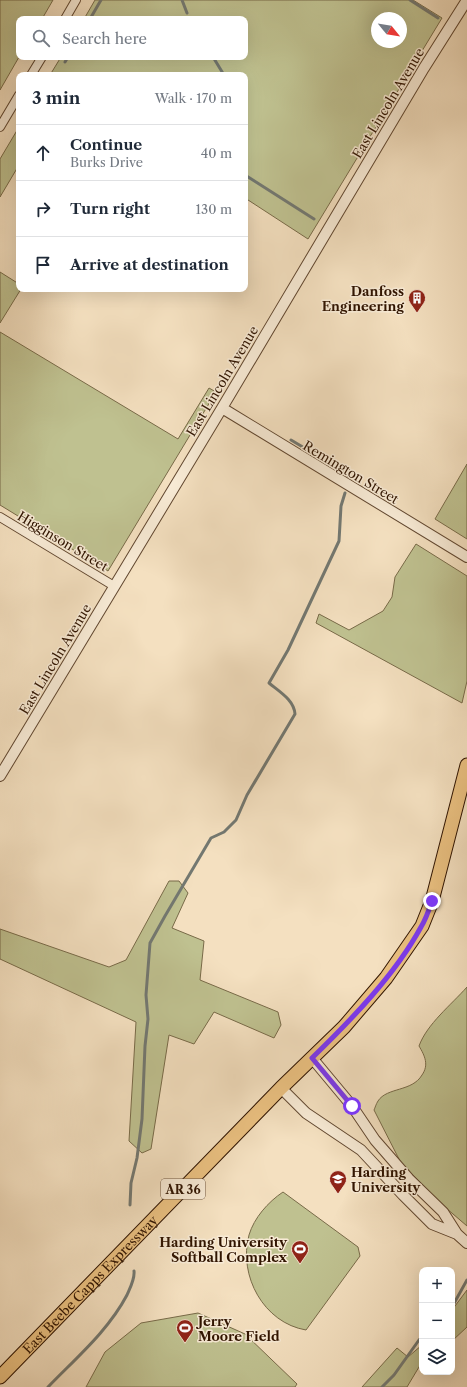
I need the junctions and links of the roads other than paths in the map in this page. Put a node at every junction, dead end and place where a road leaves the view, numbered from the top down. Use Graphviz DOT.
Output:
graph roads {
  1 [pos="76,0"];
  2 [pos="467,0"];
  3 [pos="67,16"];
  4 [pos="40,60"];
  5 [pos="33,72"];
  6 [pos="16,101"];
  7 [pos="0,127"];
  8 [pos="222,408"];
  9 [pos="0,517"];
  10 [pos="467,557"];
  11 [pos="114,586"];
  12 [pos="467,765"];
  13 [pos="0,776"];
  14 [pos="312,1058"];
  15 [pos="281,1088"];
  16 [pos="457,1234"];
  17 [pos="467,1243"];
  18 [pos="0,1377"];
  1 -- 3 [label="street"];
  2 -- 8 [label="street, East Lincoln Avenue"];
  4 -- 5 [label="street"];
  6 -- 7 [label="street"];
  8 -- 10 [label="street, Remington Street"];
  8 -- 11 [label="street, East Lincoln Avenue"];
  9 -- 11 [label="street, Higginson Street"];
  11 -- 13 [label="street, East Lincoln Avenue"];
  12 -- 14 [label="main road, East Beebe Capps Expressway / AR 36"];
  14 -- 15 [label="main road, East Beebe Capps Expressway / AR 36"];
  14 -- 16 [label="street"];
  15 -- 16 [label="street"];
  15 -- 18 [label="main road, East Beebe Capps Expressway / AR 36"];
  16 -- 17 [label="street"];
}
